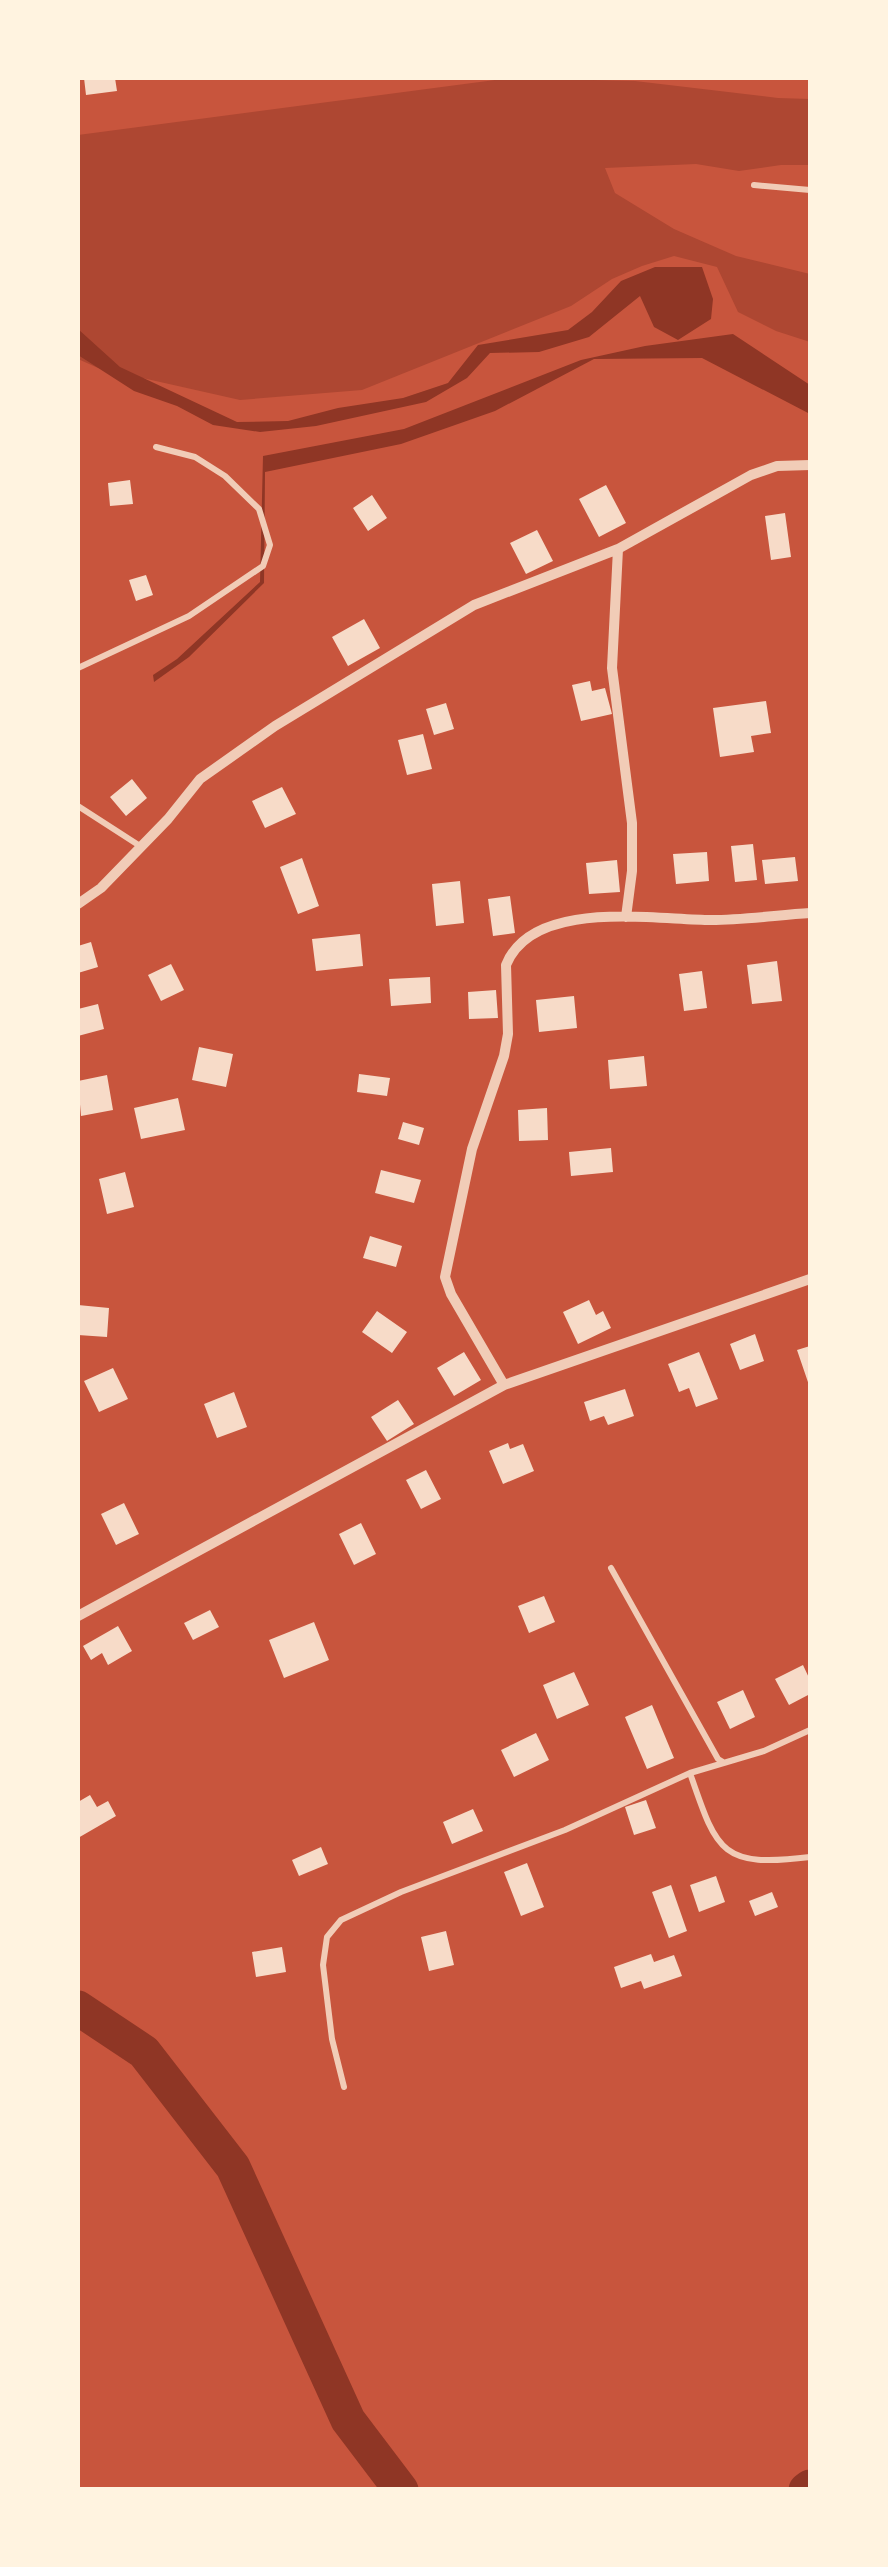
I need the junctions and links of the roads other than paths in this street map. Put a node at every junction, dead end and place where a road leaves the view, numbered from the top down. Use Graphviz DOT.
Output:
graph roads {
  1 [pos="754,185"];
  2 [pos="810,190"];
  3 [pos="156,447"];
  4 [pos="810,465"];
  5 [pos="618,549"];
  6 [pos="78,668"];
  7 [pos="78,806"];
  8 [pos="140,846"];
  9 [pos="78,904"];
  10 [pos="810,913"];
  11 [pos="626,917"];
  12 [pos="810,1279"];
  13 [pos="504,1385"];
  14 [pos="611,1568"];
  15 [pos="78,1616"];
  16 [pos="810,1730"];
  17 [pos="724,1762"];
  18 [pos="690,1773"];
  19 [pos="810,1857"];
  20 [pos="344,2087"];
  1 -- 2 [label="lane"];
  3 -- 6 [label="lane"];
  4 -- 5 [label="street"];
  5 -- 8 [label="street"];
  5 -- 11 [label="street"];
  7 -- 8 [label="lane"];
  8 -- 9 [label="street"];
  10 -- 11 [label="street"];
  11 -- 13 [label="street"];
  12 -- 13 [label="street"];
  13 -- 15 [label="street"];
  14 -- 17 [label="lane"];
  16 -- 17 [label="lane"];
  17 -- 18 [label="lane"];
  18 -- 19 [label="lane"];
  18 -- 20 [label="lane"];
}
